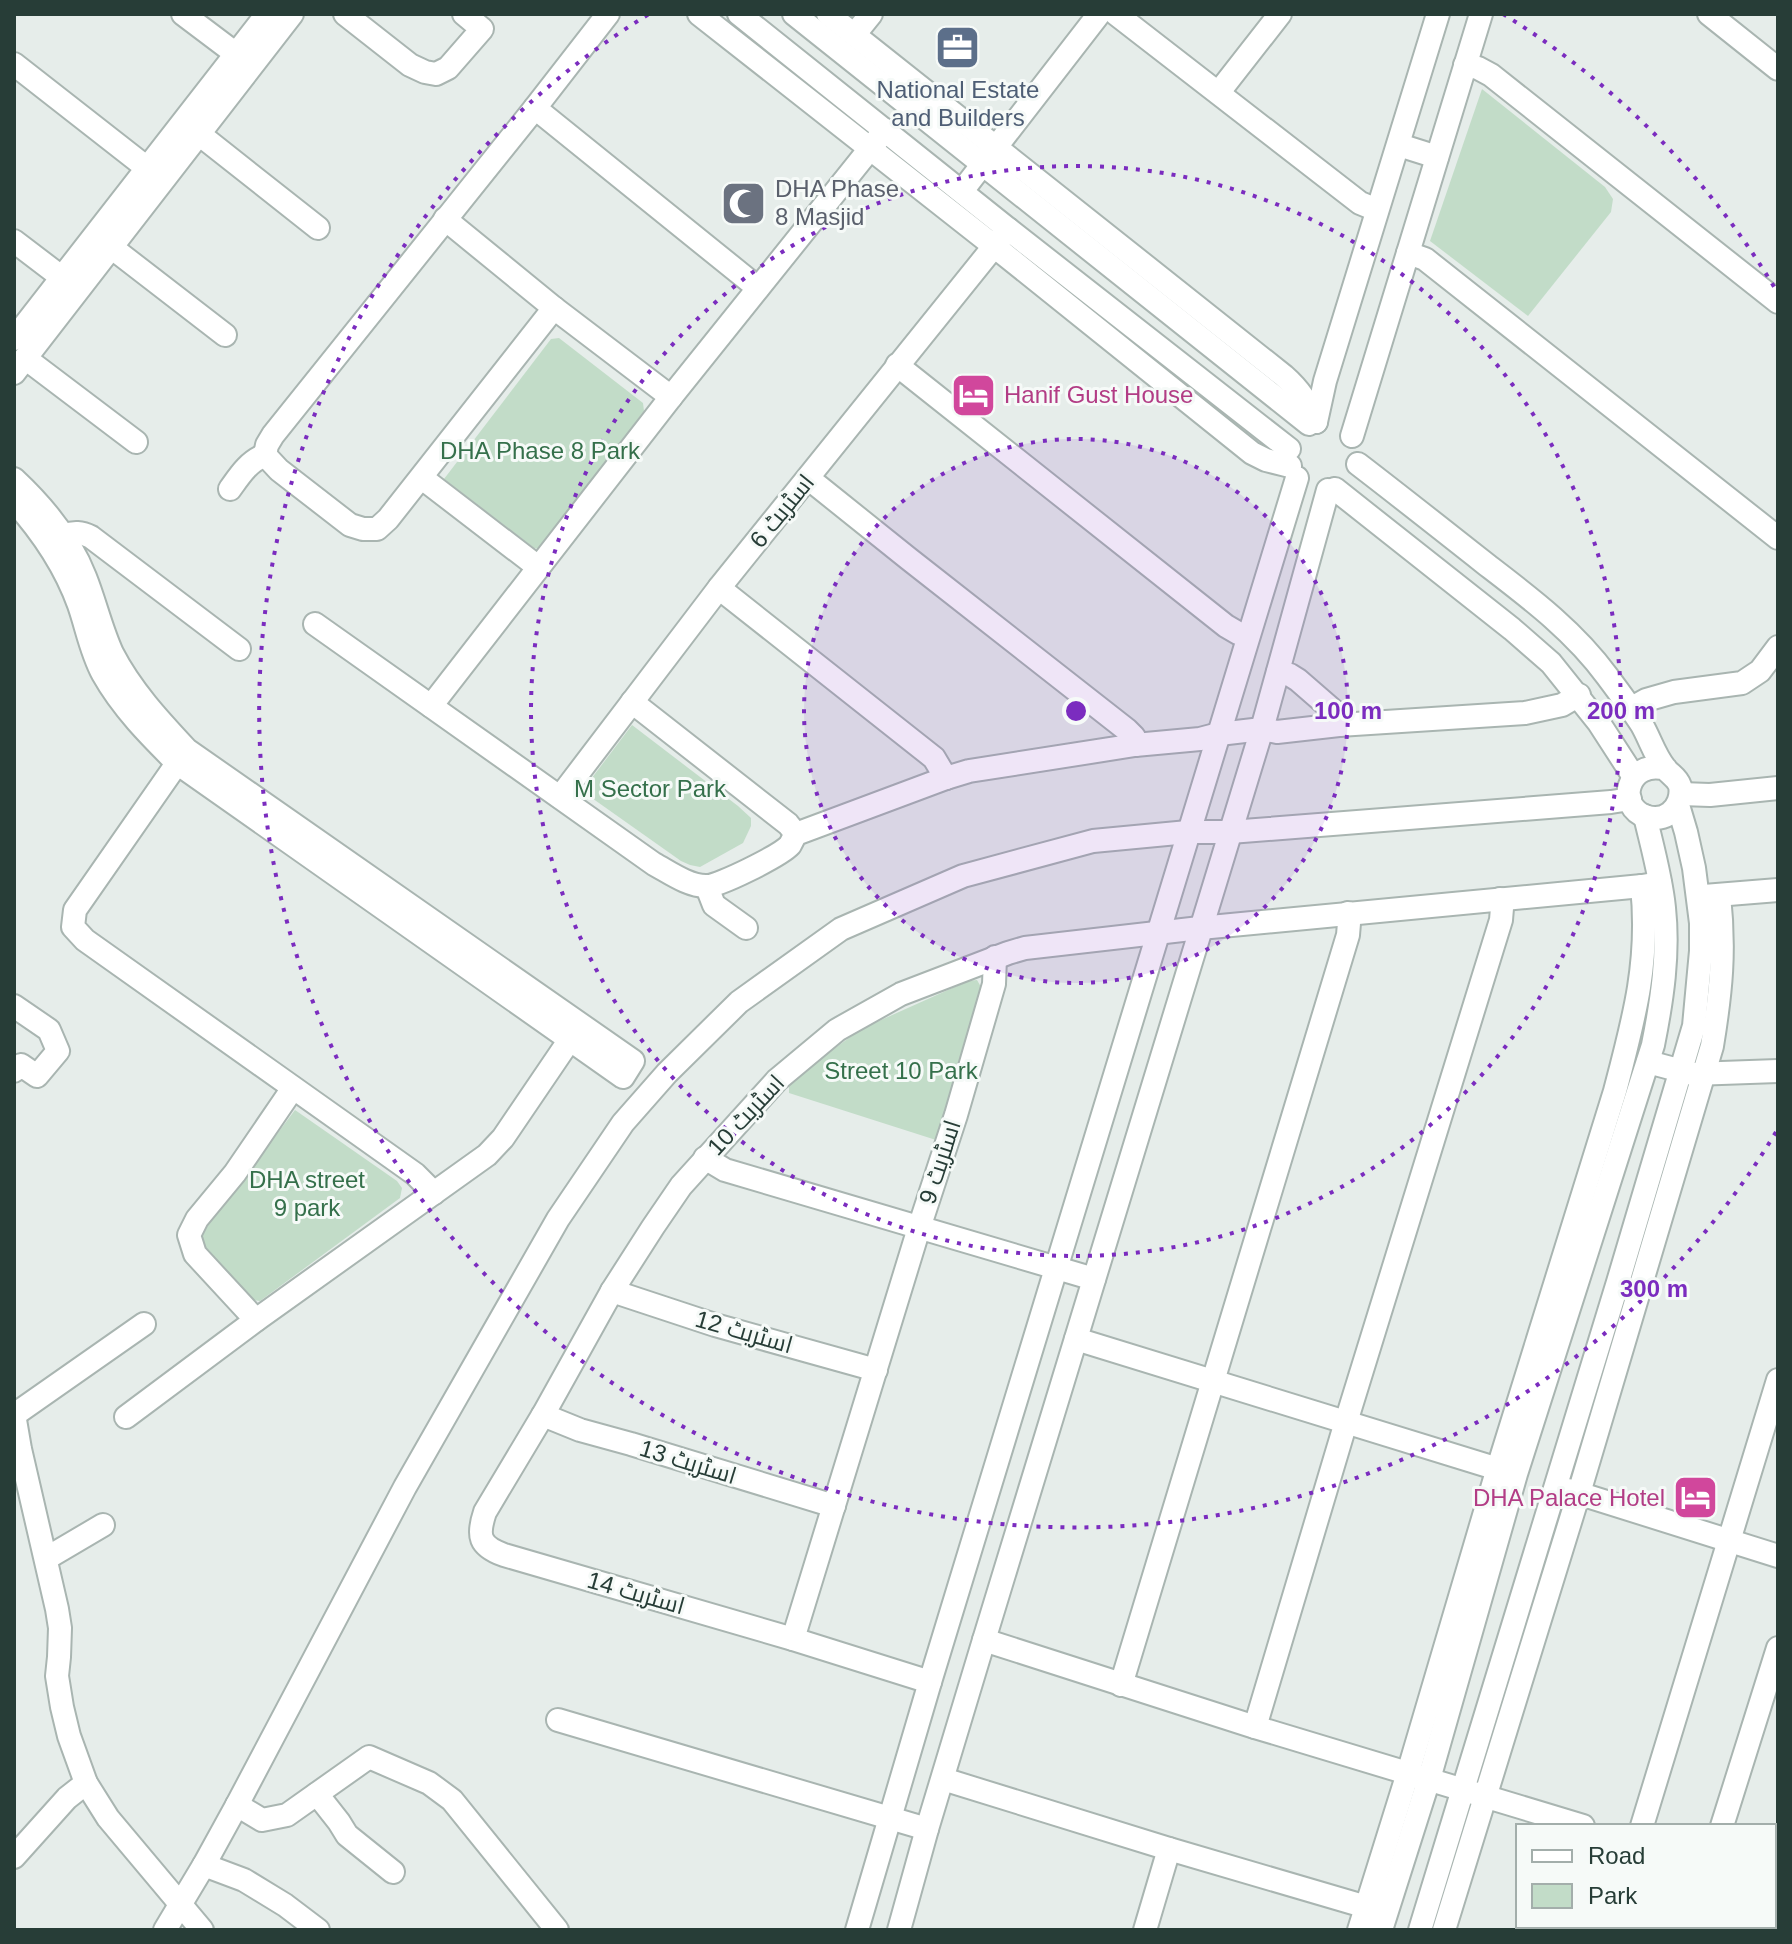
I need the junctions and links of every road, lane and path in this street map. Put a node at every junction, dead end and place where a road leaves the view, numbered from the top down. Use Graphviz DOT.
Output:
graph roads {
  1 [pos="183,14"];
  2 [pos="208,14"];
  3 [pos="267,14"];
  4 [pos="292,14"];
  5 [pos="345,14"];
  6 [pos="464,14"];
  7 [pos="608,14"];
  8 [pos="699,14"];
  9 [pos="739,14"];
  10 [pos="794,14"];
  11 [pos="828,14"];
  12 [pos="871,14"];
  13 [pos="1116,14"];
  14 [pos="1280,14"];
  15 [pos="1438,14"];
  16 [pos="1481,14"];
  17 [pos="1709,14"];
  18 [pos="1088,18"];
  19 [pos="854,35"];
  20 [pos="248,55"];
  21 [pos="14,64"];
  22 [pos="1465,65"];
  23 [pos="1778,69"];
  24 [pos="1219,92"];
  25 [pos="535,108"];
  26 [pos="885,130"];
  27 [pos="199,134"];
  28 [pos="1399,145"];
  29 [pos="870,148"];
  30 [pos="990,155"];
  31 [pos="1437,157"];
  32 [pos="147,168"];
  33 [pos="962,191"];
  34 [pos="1377,210"];
  35 [pos="445,219"];
  36 [pos="318,228"];
  37 [pos="1001,237"];
  38 [pos="14,241"];
  39 [pos="111,247"];
  40 [pos="1408,253"];
  41 [pos="70,284"];
  42 [pos="758,288"];
  43 [pos="1778,302"];
  44 [pos="554,308"];
  45 [pos="225,335"];
  46 [pos="18,357"];
  47 [pos="897,365"];
  48 [pos="671,397"];
  49 [pos="1312,423"];
  50 [pos="1352,436"];
  51 [pos="136,442"];
  52 [pos="265,455"];
  53 [pos="1292,464"];
  54 [pos="1358,464"];
  55 [pos="422,478"];
  56 [pos="808,478"];
  57 [pos="14,479"];
  58 [pos="230,489"];
  59 [pos="1332,490"];
  60 [pos="14,501"];
  61 [pos="64,535"];
  62 [pos="1778,538"];
  63 [pos="538,567"];
  64 [pos="719,588"];
  65 [pos="315,624"];
  66 [pos="1247,635"];
  67 [pos="1778,647"];
  68 [pos="239,649"];
  69 [pos="1278,672"];
  70 [pos="1579,695"];
  71 [pos="632,702"];
  72 [pos="431,706"];
  73 [pos="1630,709"];
  74 [pos="1339,725"];
  75 [pos="1262,729"];
  76 [pos="1219,734"];
  77 [pos="1135,745"];
  78 [pos="182,756"];
  79 [pos="1666,769"];
  80 [pos="1634,777"];
  81 [pos="946,778"];
  82 [pos="1778,788"];
  83 [pos="560,797"];
  84 [pos="1679,800"];
  85 [pos="1637,808"];
  86 [pos="1188,832"];
  87 [pos="1230,832"];
  88 [pos="796,834"];
  89 [pos="1651,885"];
  90 [pos="707,887"];
  91 [pos="1778,890"];
  92 [pos="1709,896"];
  93 [pos="1500,899"];
  94 [pos="1348,913"];
  95 [pos="746,928"];
  96 [pos="1200,928"];
  97 [pos="1158,933"];
  98 [pos="995,957"];
  99 [pos="14,1006"];
  100 [pos="574,1033"];
  101 [pos="1648,1062"];
  102 [pos="628,1069"];
  103 [pos="14,1071"];
  104 [pos="1778,1071"];
  105 [pos="1681,1072"];
  106 [pos="1704,1074"];
  107 [pos="293,1088"];
  108 [pos="705,1158"];
  109 [pos="434,1193"];
  110 [pos="919,1228"];
  111 [pos="1057,1268"];
  112 [pos="1094,1279"];
  113 [pos="612,1291"];
  114 [pos="256,1320"];
  115 [pos="144,1324"];
  116 [pos="1076,1339"];
  117 [pos="876,1370"];
  118 [pos="1778,1380"];
  119 [pos="1212,1382"];
  120 [pos="14,1415"];
  121 [pos="543,1415"];
  122 [pos="126,1417"];
  123 [pos="1346,1422"];
  124 [pos="1507,1471"];
  125 [pos="1556,1486"];
  126 [pos="1579,1493"];
  127 [pos="834,1506"];
  128 [pos="103,1525"];
  129 [pos="483,1540"];
  130 [pos="1729,1540"];
  131 [pos="1778,1556"];
  132 [pos="47,1558"];
  133 [pos="793,1639"];
  134 [pos="984,1640"];
  135 [pos="1778,1648"];
  136 [pos="930,1682"];
  137 [pos="1121,1685"];
  138 [pos="558,1720"];
  139 [pos="1255,1727"];
  140 [pos="1418,1776"];
  141 [pos="943,1779"];
  142 [pos="86,1783"];
  143 [pos="1462,1789"];
  144 [pos="317,1794"];
  145 [pos="1485,1796"];
  146 [pos="237,1805"];
  147 [pos="891,1819"];
  148 [pos="1576,1824"];
  149 [pos="1643,1824"];
  150 [pos="1723,1824"];
  151 [pos="927,1829"];
  152 [pos="1169,1849"];
  153 [pos="14,1857"];
  154 [pos="204,1865"];
  155 [pos="393,1872"];
  156 [pos="181,1903"];
  157 [pos="1378,1916"];
  158 [pos="165,1930"];
  159 [pos="202,1930"];
  160 [pos="318,1930"];
  161 [pos="557,1930"];
  162 [pos="857,1930"];
  163 [pos="899,1930"];
  164 [pos="1145,1930"];
  165 [pos="1359,1930"];
  166 [pos="1420,1930"];
  167 [pos="1444,1930"];
  1 -- 20 [label="street"];
  2 -- 20 [label="street"];
  3 -- 20 [label="street"];
  4 -- 20 [label="street"];
  5 -- 6 [label="street"];
  7 -- 25 [label="street"];
  8 -- 29 [label="street"];
  9 -- 26 [label="street"];
  10 -- 30 [label="street"];
  11 -- 19 [label="street"];
  12 -- 19 [label="street"];
  13 -- 24 [label="street"];
  14 -- 24 [label="street"];
  15 -- 28 [label="street"];
  16 -- 22 [label="street"];
  17 -- 23 [label="street"];
  18 -- 30 [label="street"];
  19 -- 30 [label="street"];
  20 -- 27 [label="street"];
  20 -- 32 [label="street"];
  21 -- 32 [label="street"];
  22 -- 31 [label="street"];
  22 -- 43 [label="street"];
  24 -- 34 [label="street"];
  25 -- 35 [label="street"];
  25 -- 42 [label="street"];
  26 -- 29 [label="street"];
  26 -- 33 [label="street"];
  27 -- 36 [label="street"];
  27 -- 39 [label="street"];
  28 -- 31 [label="street"];
  28 -- 34 [label="street"];
  29 -- 37 [label="street"];
  29 -- 42 [label="street"];
  30 -- 33 [label="street"];
  30 -- 49 [label="street"];
  31 -- 40 [label="street"];
  32 -- 41 [label="street"];
  33 -- 37 [label="street"];
  34 -- 49 [label="street"];
  35 -- 44 [label="street"];
  35 -- 52 [label="street"];
  37 -- 47 [label="street, اسٹریٹ 6"];
  37 -- 53 [label="street"];
  38 -- 41 [label="street"];
  39 -- 41 [label="street"];
  39 -- 45 [label="street"];
  40 -- 50 [label="street"];
  40 -- 62 [label="street"];
  41 -- 46 [label="street"];
  42 -- 48 [label="street"];
  44 -- 48 [label="street"];
  44 -- 55 [label="street"];
  46 -- 51 [label="street"];
  47 -- 56 [label="street, اسٹریٹ 6"];
  47 -- 66 [label="street"];
  48 -- 63 [label="street"];
  49 -- 50 [label="street"];
  49 -- 53 [label="street"];
  50 -- 54 [label="street"];
  52 -- 55 [label="street"];
  52 -- 58 [label="street"];
  53 -- 59 [label="street"];
  53 -- 66 [label="street"];
  54 -- 59 [label="street"];
  54 -- 73 [label="street"];
  55 -- 63 [label="street"];
  56 -- 64 [label="street, اسٹریٹ 6"];
  56 -- 77 [label="street"];
  57 -- 61 [label="street"];
  59 -- 69 [label="street"];
  59 -- 70 [label="street"];
  60 -- 78 [label="street"];
  61 -- 68 [label="street"];
  61 -- 78 [label="street"];
  63 -- 72 [label="street"];
  64 -- 71 [label="street, اسٹریٹ 6"];
  64 -- 81 [label="street"];
  65 -- 72 [label="street"];
  66 -- 76 [label="street"];
  67 -- 73 [label="street"];
  69 -- 74 [label="street"];
  69 -- 75 [label="street"];
  70 -- 74 [label="street"];
  70 -- 80 [label="street"];
  71 -- 83 [label="street, اسٹریٹ 6"];
  71 -- 88 [label="street"];
  72 -- 83 [label="street"];
  73 -- 79 [label="street"];
  74 -- 75 [label="street"];
  75 -- 76 [label="street"];
  75 -- 87 [label="street"];
  76 -- 77 [label="street"];
  76 -- 86 [label="street"];
  77 -- 81 [label="street"];
  78 -- 100 [label="street"];
  78 -- 107 [label="street"];
  79 -- 80 [label="street"];
  79 -- 84 [label="street"];
  80 -- 85 [label="street"];
  81 -- 88 [label="street"];
  82 -- 84 [label="street"];
  83 -- 90 [label="street"];
  84 -- 85 [label="street"];
  84 -- 92 [label="street"];
  85 -- 87 [label="street"];
  85 -- 89 [label="street"];
  86 -- 87 [label="street"];
  86 -- 97 [label="street"];
  86 -- 146 [label="street"];
  87 -- 96 [label="street"];
  88 -- 90 [label="street"];
  89 -- 93 [label="street, اسٹریٹ 10"];
  89 -- 101 [label="street"];
  89 -- 124 [label="street"];
  90 -- 95 [label="street"];
  91 -- 92 [label="street"];
  92 -- 105 [label="street"];
  92 -- 106 [label="street"];
  93 -- 94 [label="street, اسٹریٹ 10"];
  93 -- 123 [label="street"];
  94 -- 96 [label="street, اسٹریٹ 10"];
  94 -- 119 [label="street"];
  96 -- 97 [label="street, اسٹریٹ 10"];
  96 -- 112 [label="street"];
  97 -- 98 [label="street, اسٹریٹ 10"];
  97 -- 111 [label="street"];
  98 -- 108 [label="street, اسٹریٹ 10"];
  98 -- 110 [label="street, اسٹریٹ 9"];
  99 -- 103 [label="street"];
  100 -- 102 [label="street"];
  100 -- 109 [label="street"];
  101 -- 105 [label="street"];
  101 -- 124 [label="street"];
  104 -- 106 [label="street"];
  105 -- 106 [label="street"];
  105 -- 125 [label="street"];
  106 -- 126 [label="street"];
  107 -- 109 [label="street"];
  107 -- 114 [label="street"];
  108 -- 110 [label="street"];
  108 -- 113 [label="street, اسٹریٹ 10"];
  109 -- 114 [label="street"];
  110 -- 111 [label="street"];
  110 -- 117 [label="street, اسٹریٹ 9"];
  111 -- 112 [label="street"];
  111 -- 136 [label="street"];
  112 -- 116 [label="street"];
  113 -- 117 [label="street, اسٹریٹ 12"];
  113 -- 121 [label="street, اسٹریٹ 10"];
  114 -- 122 [label="street"];
  115 -- 120 [label="street"];
  116 -- 119 [label="street"];
  116 -- 134 [label="street"];
  117 -- 127 [label="street, اسٹریٹ 9"];
  118 -- 130 [label="street"];
  119 -- 123 [label="street"];
  119 -- 137 [label="street"];
  120 -- 132 [label="street"];
  121 -- 127 [label="street, اسٹریٹ 13"];
  121 -- 129 [label="street, اسٹریٹ 10"];
  123 -- 124 [label="street"];
  123 -- 139 [label="street"];
  124 -- 140 [label="street"];
  125 -- 126 [label="street"];
  125 -- 143 [label="street"];
  126 -- 130 [label="street"];
  126 -- 145 [label="street"];
  127 -- 133 [label="street, اسٹریٹ 9"];
  128 -- 132 [label="street"];
  129 -- 133 [label="street, اسٹریٹ 14"];
  130 -- 131 [label="street"];
  130 -- 149 [label="street"];
  132 -- 142 [label="street"];
  133 -- 136 [label="street, اسٹریٹ 14"];
  134 -- 137 [label="street"];
  134 -- 141 [label="street"];
  135 -- 150 [label="street"];
  136 -- 147 [label="street"];
  137 -- 139 [label="street"];
  138 -- 147 [label="street"];
  139 -- 140 [label="street"];
  140 -- 143 [label="street"];
  140 -- 157 [label="street"];
  141 -- 151 [label="street"];
  141 -- 152 [label="street"];
  142 -- 153 [label="street"];
  142 -- 156 [label="street"];
  143 -- 145 [label="street"];
  143 -- 166 [label="street"];
  144 -- 146 [label="street"];
  144 -- 155 [label="street"];
  144 -- 161 [label="street"];
  145 -- 148 [label="street"];
  145 -- 167 [label="street"];
  146 -- 154 [label="street"];
  147 -- 151 [label="street"];
  147 -- 162 [label="street"];
  151 -- 163 [label="street"];
  152 -- 157 [label="street"];
  152 -- 164 [label="street"];
  154 -- 156 [label="street"];
  154 -- 160 [label="street"];
  156 -- 158 [label="street"];
  156 -- 159 [label="street"];
  157 -- 165 [label="street"];
}
